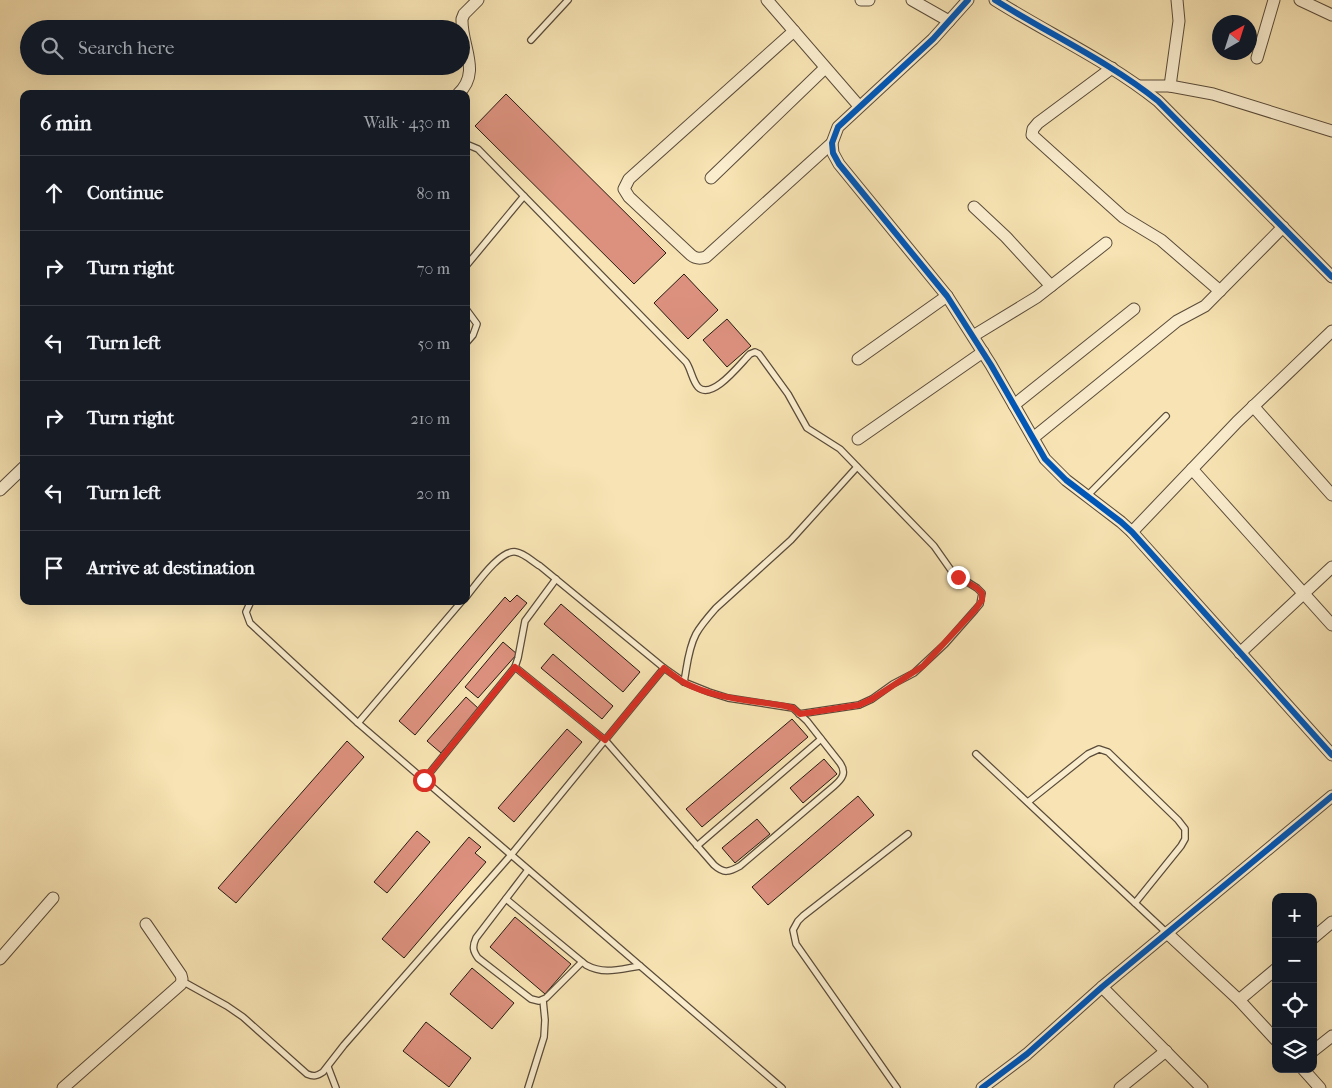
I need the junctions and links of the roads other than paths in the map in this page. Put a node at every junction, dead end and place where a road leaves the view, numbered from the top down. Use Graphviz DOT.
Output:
graph roads {
  1 [pos="478,0"];
  2 [pos="568,0"];
  3 [pos="766,0"];
  4 [pos="861,0"];
  5 [pos="870,0"];
  6 [pos="912,0"];
  7 [pos="968,0"];
  8 [pos="995,0"];
  9 [pos="1274,0"];
  10 [pos="1300,0"];
  11 [pos="1178,1"];
  12 [pos="1332,15"];
  13 [pos="462,20"];
  14 [pos="949,21"];
  15 [pos="794,31"];
  16 [pos="530,40"];
  17 [pos="1257,58"];
  18 [pos="825,68"];
  19 [pos="1112,68"];
  20 [pos="470,75"];
  21 [pos="1139,86"];
  22 [pos="1170,86"];
  23 [pos="462,90"];
  24 [pos="859,106"];
  25 [pos="1332,131"];
  26 [pos="832,143"];
  27 [pos="470,146"];
  28 [pos="712,178"];
  29 [pos="524,196"];
  30 [pos="974,206"];
  31 [pos="1283,227"];
  32 [pos="1106,243"];
  33 [pos="470,261"];
  34 [pos="1332,277"];
  35 [pos="1051,286"];
  36 [pos="1220,291"];
  37 [pos="948,296"];
  38 [pos="1134,309"];
  39 [pos="470,314"];
  40 [pos="1332,331"];
  41 [pos="973,336"];
  42 [pos="470,338"];
  43 [pos="983,352"];
  44 [pos="858,358"];
  45 [pos="1014,405"];
  46 [pos="1253,406"];
  47 [pos="1166,416"];
  48 [pos="1033,438"];
  49 [pos="858,439"];
  50 [pos="857,467"];
  51 [pos="1192,468"];
  52 [pos="20,471"];
  53 [pos="0,490"];
  54 [pos="1332,495"];
  55 [pos="1086,496"];
  56 [pos="1132,532"];
  57 [pos="1332,567"];
  58 [pos="556,579"];
  59 [pos="470,592"];
  60 [pos="1303,593"];
  61 [pos="249,605"];
  62 [pos="459,605"];
  63 [pos="1332,625"];
  64 [pos="1240,653"];
  65 [pos="515,667"];
  66 [pos="664,668"];
  67 [pos="684,682"];
  68 [pos="800,714"];
  69 [pos="358,723"];
  70 [pos="822,739"];
  71 [pos="605,740"];
  72 [pos="976,754"];
  73 [pos="1332,755"];
  74 [pos="424,780"];
  75 [pos="1332,796"];
  76 [pos="1028,802"];
  77 [pos="908,834"];
  78 [pos="697,846"];
  79 [pos="511,855"];
  80 [pos="528,870"];
  81 [pos="53,898"];
  82 [pos="506,899"];
  83 [pos="1135,903"];
  84 [pos="1332,922"];
  85 [pos="146,924"];
  86 [pos="1167,933"];
  87 [pos="1317,935"];
  88 [pos="0,960"];
  89 [pos="582,962"];
  90 [pos="640,966"];
  91 [pos="1272,972"];
  92 [pos="182,981"];
  93 [pos="1102,986"];
  94 [pos="543,1000"];
  95 [pos="1239,1000"];
  96 [pos="1272,1036"];
  97 [pos="1332,1036"];
  98 [pos="1317,1048"];
  99 [pos="1166,1051"];
  100 [pos="328,1067"];
  101 [pos="1307,1073"];
  102 [pos="66,1087"];
  103 [pos="336,1088"];
  104 [pos="528,1088"];
  105 [pos="782,1088"];
  106 [pos="897,1088"];
  107 [pos="982,1088"];
  108 [pos="1120,1088"];
  109 [pos="1202,1088"];
  110 [pos="1320,1088"];
  1 -- 13 [label="street"];
  2 -- 16 [label="lane"];
  3 -- 15 [label="street"];
  4 -- 5 [label="street"];
  6 -- 14 [label="street"];
  7 -- 14 [label="street"];
  8 -- 19 [label="street"];
  9 -- 17 [label="street"];
  10 -- 12 [label="street"];
  11 -- 22 [label="street"];
  14 -- 24 [label="street"];
  15 -- 18 [label="street"];
  15 -- 26 [label="street"];
  18 -- 24 [label="street"];
  18 -- 28 [label="street"];
  19 -- 21 [label="street"];
  19 -- 36 [label="street"];
  20 -- 23 [label="street"];
  21 -- 22 [label="street"];
  21 -- 31 [label="street"];
  22 -- 25 [label="street"];
  24 -- 26 [label="street"];
  26 -- 37 [label="street"];
  27 -- 29 [label="lane"];
  29 -- 33 [label="lane"];
  29 -- 50 [label="lane"];
  30 -- 35 [label="street"];
  31 -- 34 [label="street"];
  31 -- 36 [label="street"];
  32 -- 35 [label="street"];
  35 -- 41 [label="street"];
  36 -- 48 [label="street"];
  37 -- 41 [label="street"];
  37 -- 44 [label="street"];
  38 -- 45 [label="street"];
  39 -- 42 [label="lane"];
  40 -- 46 [label="street"];
  41 -- 43 [label="street"];
  43 -- 45 [label="street"];
  43 -- 49 [label="street"];
  45 -- 48 [label="street"];
  46 -- 51 [label="street"];
  46 -- 54 [label="street"];
  47 -- 55 [label="lane"];
  48 -- 55 [label="street"];
  50 -- 67 [label="lane"];
  50 -- 68 [label="lane"];
  51 -- 56 [label="street"];
  51 -- 60 [label="street"];
  52 -- 53 [label="street"];
  55 -- 56 [label="street"];
  56 -- 64 [label="street"];
  57 -- 60 [label="street"];
  58 -- 59 [label="lane"];
  58 -- 65 [label="lane"];
  58 -- 66 [label="lane"];
  60 -- 63 [label="street"];
  60 -- 64 [label="street"];
  61 -- 69 [label="lane"];
  62 -- 69 [label="lane"];
  64 -- 73 [label="street"];
  65 -- 71 [label="lane"];
  65 -- 74 [label="lane"];
  66 -- 67 [label="lane"];
  66 -- 71 [label="lane"];
  67 -- 68 [label="lane"];
  68 -- 70 [label="lane"];
  69 -- 74 [label="lane"];
  70 -- 78 [label="lane"];
  70 -- 78 [label="lane"];
  71 -- 78 [label="lane"];
  71 -- 79 [label="lane"];
  72 -- 76 [label="lane"];
  74 -- 79 [label="lane"];
  75 -- 86 [label="street"];
  76 -- 83 [label="lane"];
  76 -- 83 [label="lane"];
  77 -- 106 [label="lane"];
  79 -- 80 [label="lane"];
  79 -- 100 [label="lane"];
  80 -- 82 [label="lane"];
  80 -- 90 [label="lane"];
  81 -- 88 [label="street"];
  82 -- 89 [label="lane"];
  82 -- 94 [label="lane"];
  83 -- 86 [label="lane"];
  84 -- 87 [label="street"];
  85 -- 92 [label="street"];
  86 -- 93 [label="street"];
  86 -- 95 [label="street"];
  89 -- 90 [label="lane"];
  89 -- 94 [label="lane"];
  90 -- 105 [label="lane"];
  91 -- 95 [label="street"];
  92 -- 100 [label="lane"];
  92 -- 102 [label="street"];
  93 -- 99 [label="street"];
  93 -- 107 [label="street"];
  94 -- 104 [label="lane"];
  95 -- 96 [label="street"];
  97 -- 98 [label="street"];
  99 -- 108 [label="street"];
  99 -- 109 [label="street"];
  100 -- 103 [label="lane"];
  101 -- 110 [label="street"];
}
